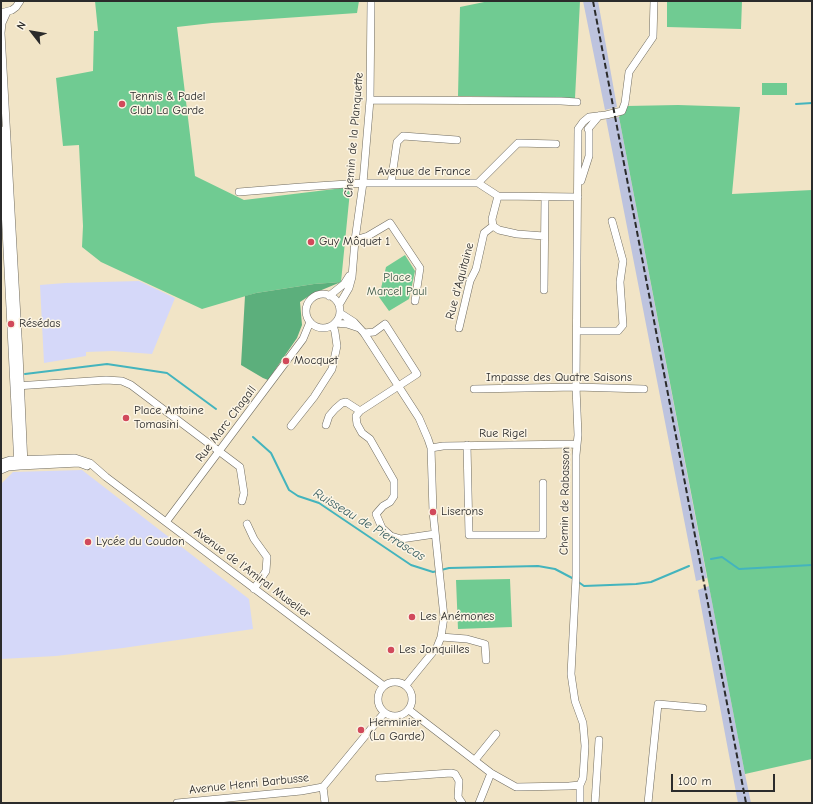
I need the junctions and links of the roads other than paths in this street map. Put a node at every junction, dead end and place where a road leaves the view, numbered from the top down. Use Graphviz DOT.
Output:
graph roads {
  1 [pos="20,1"];
  2 [pos="371,1"];
  3 [pos="654,1"];
  4 [pos="4,13"];
  5 [pos="370,100"];
  6 [pos="577,102"];
  7 [pos="599,116"];
  8 [pos="578,129"];
  9 [pos="588,129"];
  10 [pos="1,130"];
  11 [pos="457,140"];
  12 [pos="556,144"];
  13 [pos="4,177"];
  14 [pos="362,183"];
  15 [pos="391,183"];
  16 [pos="478,183"];
  17 [pos="5,187"];
  18 [pos="239,192"];
  19 [pos="498,196"];
  20 [pos="545,197"];
  21 [pos="578,198"];
  22 [pos="612,221"];
  23 [pos="494,226"];
  24 [pos="544,236"];
  25 [pos="355,240"];
  26 [pos="351,270"];
  27 [pos="12,284"];
  28 [pos="1,285"];
  29 [pos="544,290"];
  30 [pos="330,296"];
  31 [pos="415,301"];
  32 [pos="339,305"];
  33 [pos="340,313"];
  34 [pos="310,322"];
  35 [pos="334,324"];
  36 [pos="317,328"];
  37 [pos="459,328"];
  38 [pos="363,331"];
  39 [pos="577,331"];
  40 [pos="303,339"];
  41 [pos="17,386"];
  42 [pos="398,387"];
  43 [pos="576,387"];
  44 [pos="474,389"];
  45 [pos="644,389"];
  46 [pos="360,411"];
  47 [pos="326,425"];
  48 [pos="291,426"];
  49 [pos="576,444"];
  50 [pos="467,445"];
  51 [pos="431,448"];
  52 [pos="219,450"];
  53 [pos="1,463"];
  54 [pos="21,463"];
  55 [pos="1,470"];
  56 [pos="543,483"];
  57 [pos="242,501"];
  58 [pos="166,522"];
  59 [pos="247,524"];
  60 [pos="435,534"];
  61 [pos="254,589"];
  62 [pos="441,637"];
  63 [pos="486,660"];
  64 [pos="406,685"];
  65 [pos="384,686"];
  66 [pos="703,708"];
  67 [pos="409,710"];
  68 [pos="384,713"];
  69 [pos="496,734"];
  70 [pos="599,740"];
  71 [pos="475,760"];
  72 [pos="491,773"];
  73 [pos="379,778"];
  74 [pos="580,785"];
  75 [pos="323,787"];
  76 [pos="218,801"];
  77 [pos="177,803"];
  78 [pos="326,803"];
  79 [pos="462,803"];
  80 [pos="479,803"];
  81 [pos="580,803"];
  82 [pos="595,803"];
  83 [pos="648,803"];
  1 -- 4 [label="street"];
  2 -- 5 [label="street, Chemin de la Planquette"];
  3 -- 7 [label="street"];
  4 -- 13 [label="street"];
  5 -- 6 [label="street"];
  5 -- 14 [label="street, Chemin de la Planquette"];
  7 -- 8 [label="street"];
  7 -- 9 [label="street"];
  8 -- 9 [label="street"];
  8 -- 21 [label="street, Chemin de Rabasson"];
  9 -- 21 [label="street, Chemin de Rabasson"];
  10 -- 13 [label="street"];
  11 -- 15 [label="street"];
  12 -- 16 [label="street"];
  13 -- 17 [label="street"];
  14 -- 15 [label="street, Avenue de France"];
  14 -- 18 [label="street, Avenue de France"];
  14 -- 25 [label="street, Chemin de la Planquette"];
  15 -- 16 [label="street, Avenue de France"];
  16 -- 19 [label="street, Avenue de France"];
  17 -- 27 [label="street"];
  19 -- 20 [label="street"];
  19 -- 23 [label="street"];
  20 -- 21 [label="street"];
  20 -- 24 [label="street"];
  21 -- 39 [label="street, Chemin de Rabasson"];
  22 -- 39 [label="street"];
  23 -- 24 [label="street"];
  23 -- 37 [label="street, Rue d'Aquitaine"];
  24 -- 29 [label="street"];
  25 -- 26 [label="street, Chemin de la Planquette"];
  25 -- 31 [label="street"];
  26 -- 30 [label="street, Chemin de la Planquette"];
  26 -- 32 [label="street, Chemin de la Planquette"];
  27 -- 28 [label="street"];
  27 -- 41 [label="street"];
  30 -- 32 [label="street"];
  30 -- 34 [label="street"];
  32 -- 33 [label="street"];
  33 -- 35 [label="street"];
  33 -- 38 [label="street"];
  34 -- 36 [label="street"];
  34 -- 40 [label="street, Rue Marc Chagall"];
  35 -- 36 [label="street"];
  35 -- 38 [label="street"];
  35 -- 48 [label="street"];
  36 -- 40 [label="street, Rue Marc Chagall"];
  38 -- 42 [label="street"];
  38 -- 42 [label="street"];
  39 -- 43 [label="street, Chemin de Rabasson"];
  40 -- 52 [label="street, Rue Marc Chagall"];
  41 -- 52 [label="street"];
  41 -- 54 [label="street"];
  42 -- 46 [label="street"];
  42 -- 51 [label="street"];
  43 -- 44 [label="street, Impasse des Quatre Saisons"];
  43 -- 45 [label="street, Impasse des Quatre Saisons"];
  43 -- 49 [label="street, Chemin de Rabasson"];
  46 -- 47 [label="street"];
  46 -- 60 [label="street"];
  49 -- 50 [label="street, Rue Rigel"];
  49 -- 74 [label="street, Chemin de Rabasson"];
  50 -- 51 [label="street, Rue Rigel"];
  50 -- 56 [label="street"];
  51 -- 60 [label="street"];
  52 -- 57 [label="street"];
  52 -- 58 [label="street, Rue Marc Chagall"];
  53 -- 54 [label="street"];
  54 -- 55 [label="street"];
  54 -- 58 [label="street, Avenue de l'Amiral Muselier"];
  58 -- 61 [label="street, Avenue de l'Amiral Muselier"];
  59 -- 61 [label="street"];
  60 -- 62 [label="street"];
  61 -- 65 [label="street, Avenue de l'Amiral Muselier"];
  62 -- 63 [label="street"];
  62 -- 64 [label="street"];
  64 -- 65 [label="street"];
  64 -- 67 [label="street"];
  65 -- 68 [label="street"];
  66 -- 83 [label="street"];
  67 -- 68 [label="street"];
  67 -- 71 [label="street"];
  68 -- 75 [label="street, Avenue Henri Barbusse"];
  69 -- 71 [label="street"];
  70 -- 82 [label="street"];
  71 -- 72 [label="street"];
  72 -- 74 [label="street"];
  72 -- 80 [label="street"];
  73 -- 79 [label="street"];
  74 -- 81 [label="street, Chemin de Rabasson"];
  75 -- 76 [label="street, Avenue Henri Barbusse"];
  75 -- 78 [label="street"];
  76 -- 77 [label="street, Avenue Henri Barbusse"];
}
